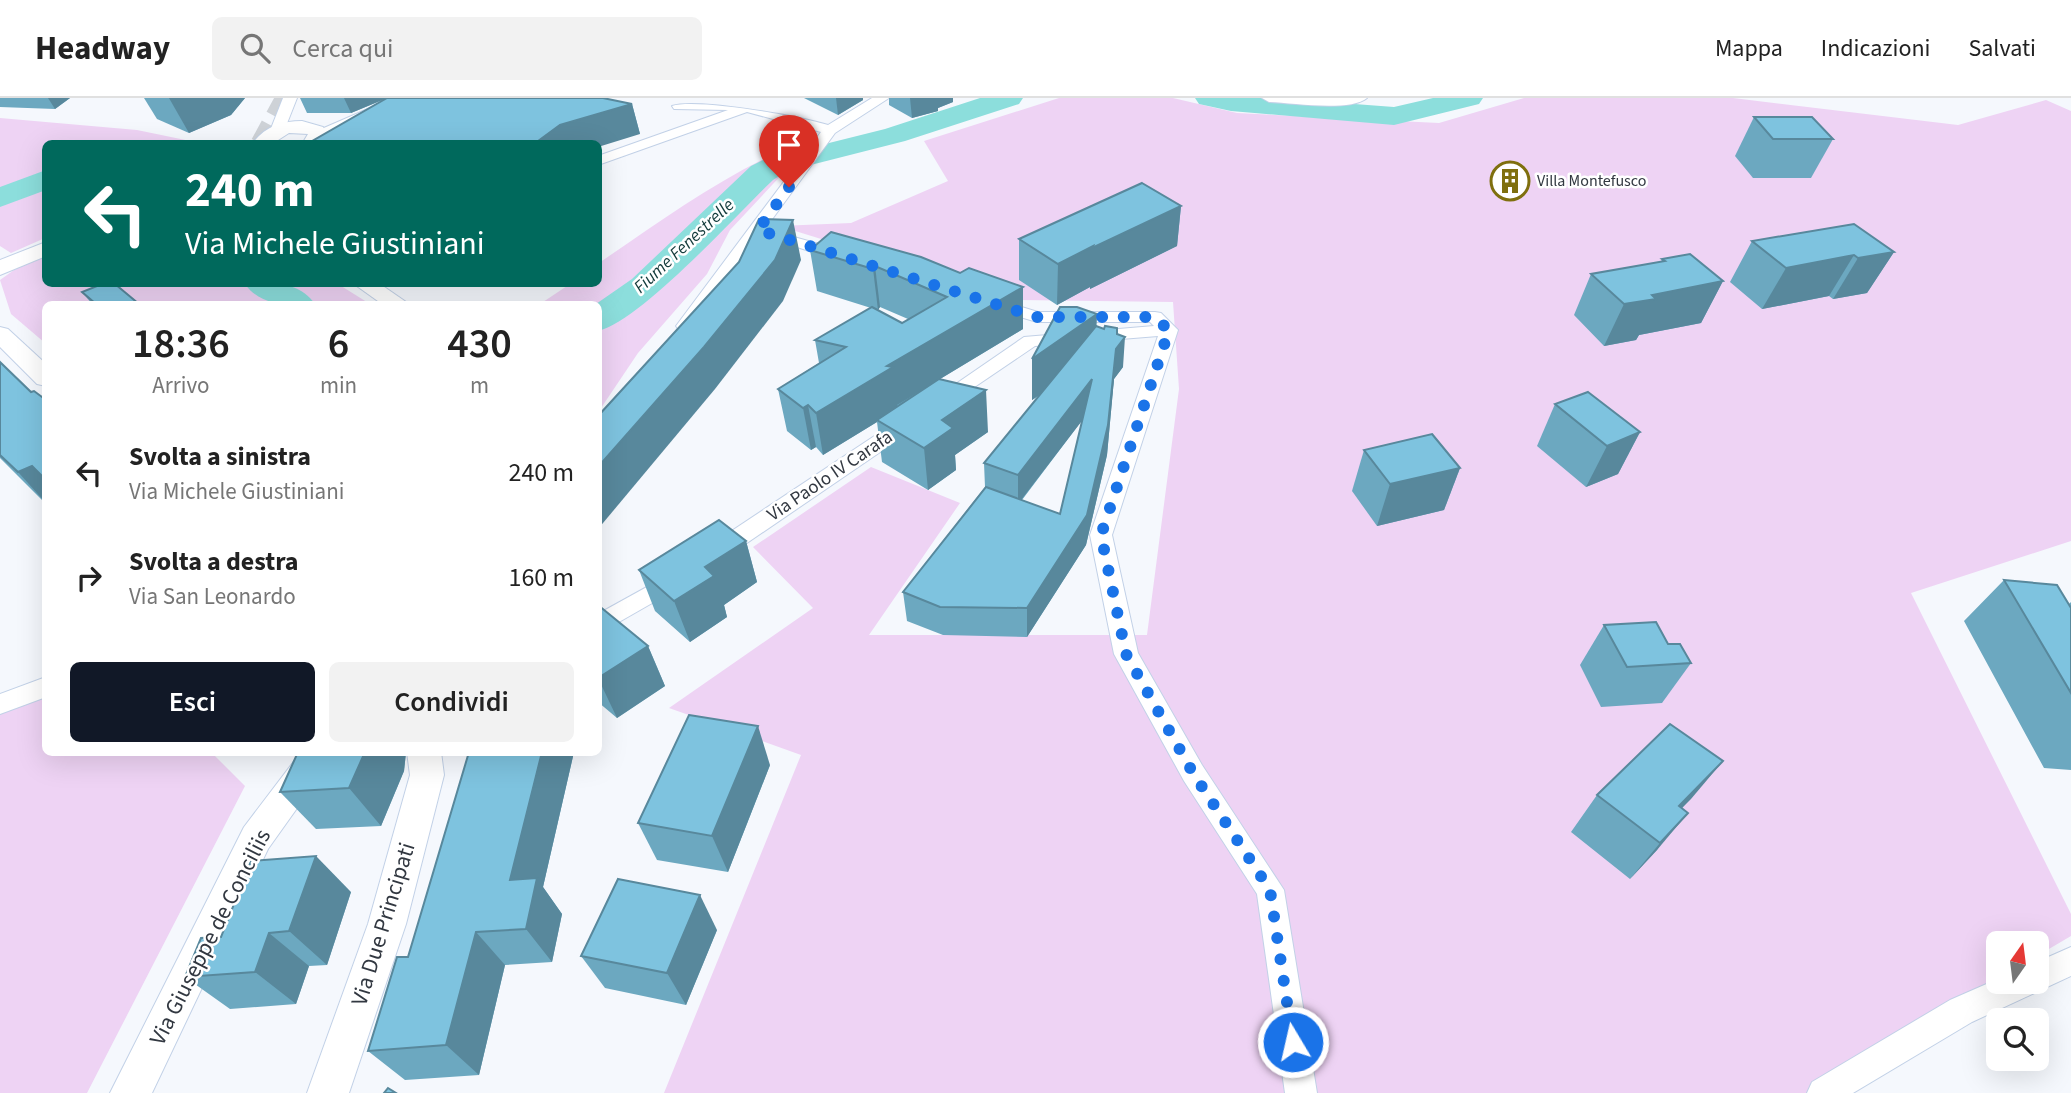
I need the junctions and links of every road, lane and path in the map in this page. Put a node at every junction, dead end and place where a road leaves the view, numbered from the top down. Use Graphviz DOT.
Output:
graph roads {
  1 [pos="290,98"];
  2 [pos="405,98"];
  3 [pos="882,98"];
  4 [pos="1269,98"];
  5 [pos="1360,98"];
  6 [pos="679,106"];
  7 [pos="749,107"];
  8 [pos="830,130"];
  9 [pos="277,131"];
  10 [pos="314,139"];
  11 [pos="266,140"];
  12 [pos="602,159"];
  13 [pos="805,166"];
  14 [pos="758,230"];
  15 [pos="42,250"];
  16 [pos="864,263"];
  17 [pos="4,266"];
  18 [pos="377,287"];
  19 [pos="984,300"];
  20 [pos="394,301"];
  21 [pos="1162,323"];
  22 [pos="0,334"];
  23 [pos="673,342"];
  24 [pos="42,374"];
  25 [pos="602,623"];
  26 [pos="42,688"];
  27 [pos="0,704"];
  28 [pos="318,756"];
  29 [pos="425,756"];
  30 [pos="2071,961"];
  31 [pos="2049,971"];
  32 [pos="2000,994"];
  33 [pos="131,1093"];
  34 [pos="328,1093"];
  35 [pos="1301,1093"];
  36 [pos="1823,1093"];
  1 -- 9 [label="street"];
  2 -- 10 [label="street"];
  3 -- 8 [label="street"];
  4 -- 5 [label="street"];
  6 -- 7 [label="street"];
  7 -- 8 [label="street"];
  7 -- 12 [label="street"];
  8 -- 13 [label="street"];
  9 -- 10 [label="street"];
  9 -- 11 [label="street"];
  13 -- 14 [label="street"];
  14 -- 16 [label="street"];
  14 -- 23 [label="street"];
  15 -- 17 [label="street"];
  18 -- 20 [label="street"];
  19 -- 21 [label="street"];
  21 -- 25 [label="street, Via Paolo IV Carafa"];
  21 -- 35 [label="street"];
  22 -- 24 [label="street"];
  26 -- 27 [label="street"];
  28 -- 33 [label="street, Via Giuseppe de Conciliis"];
  29 -- 34 [label="street, Via Due Principati"];
  30 -- 31 [label="street"];
  32 -- 36 [label="street"];
}
